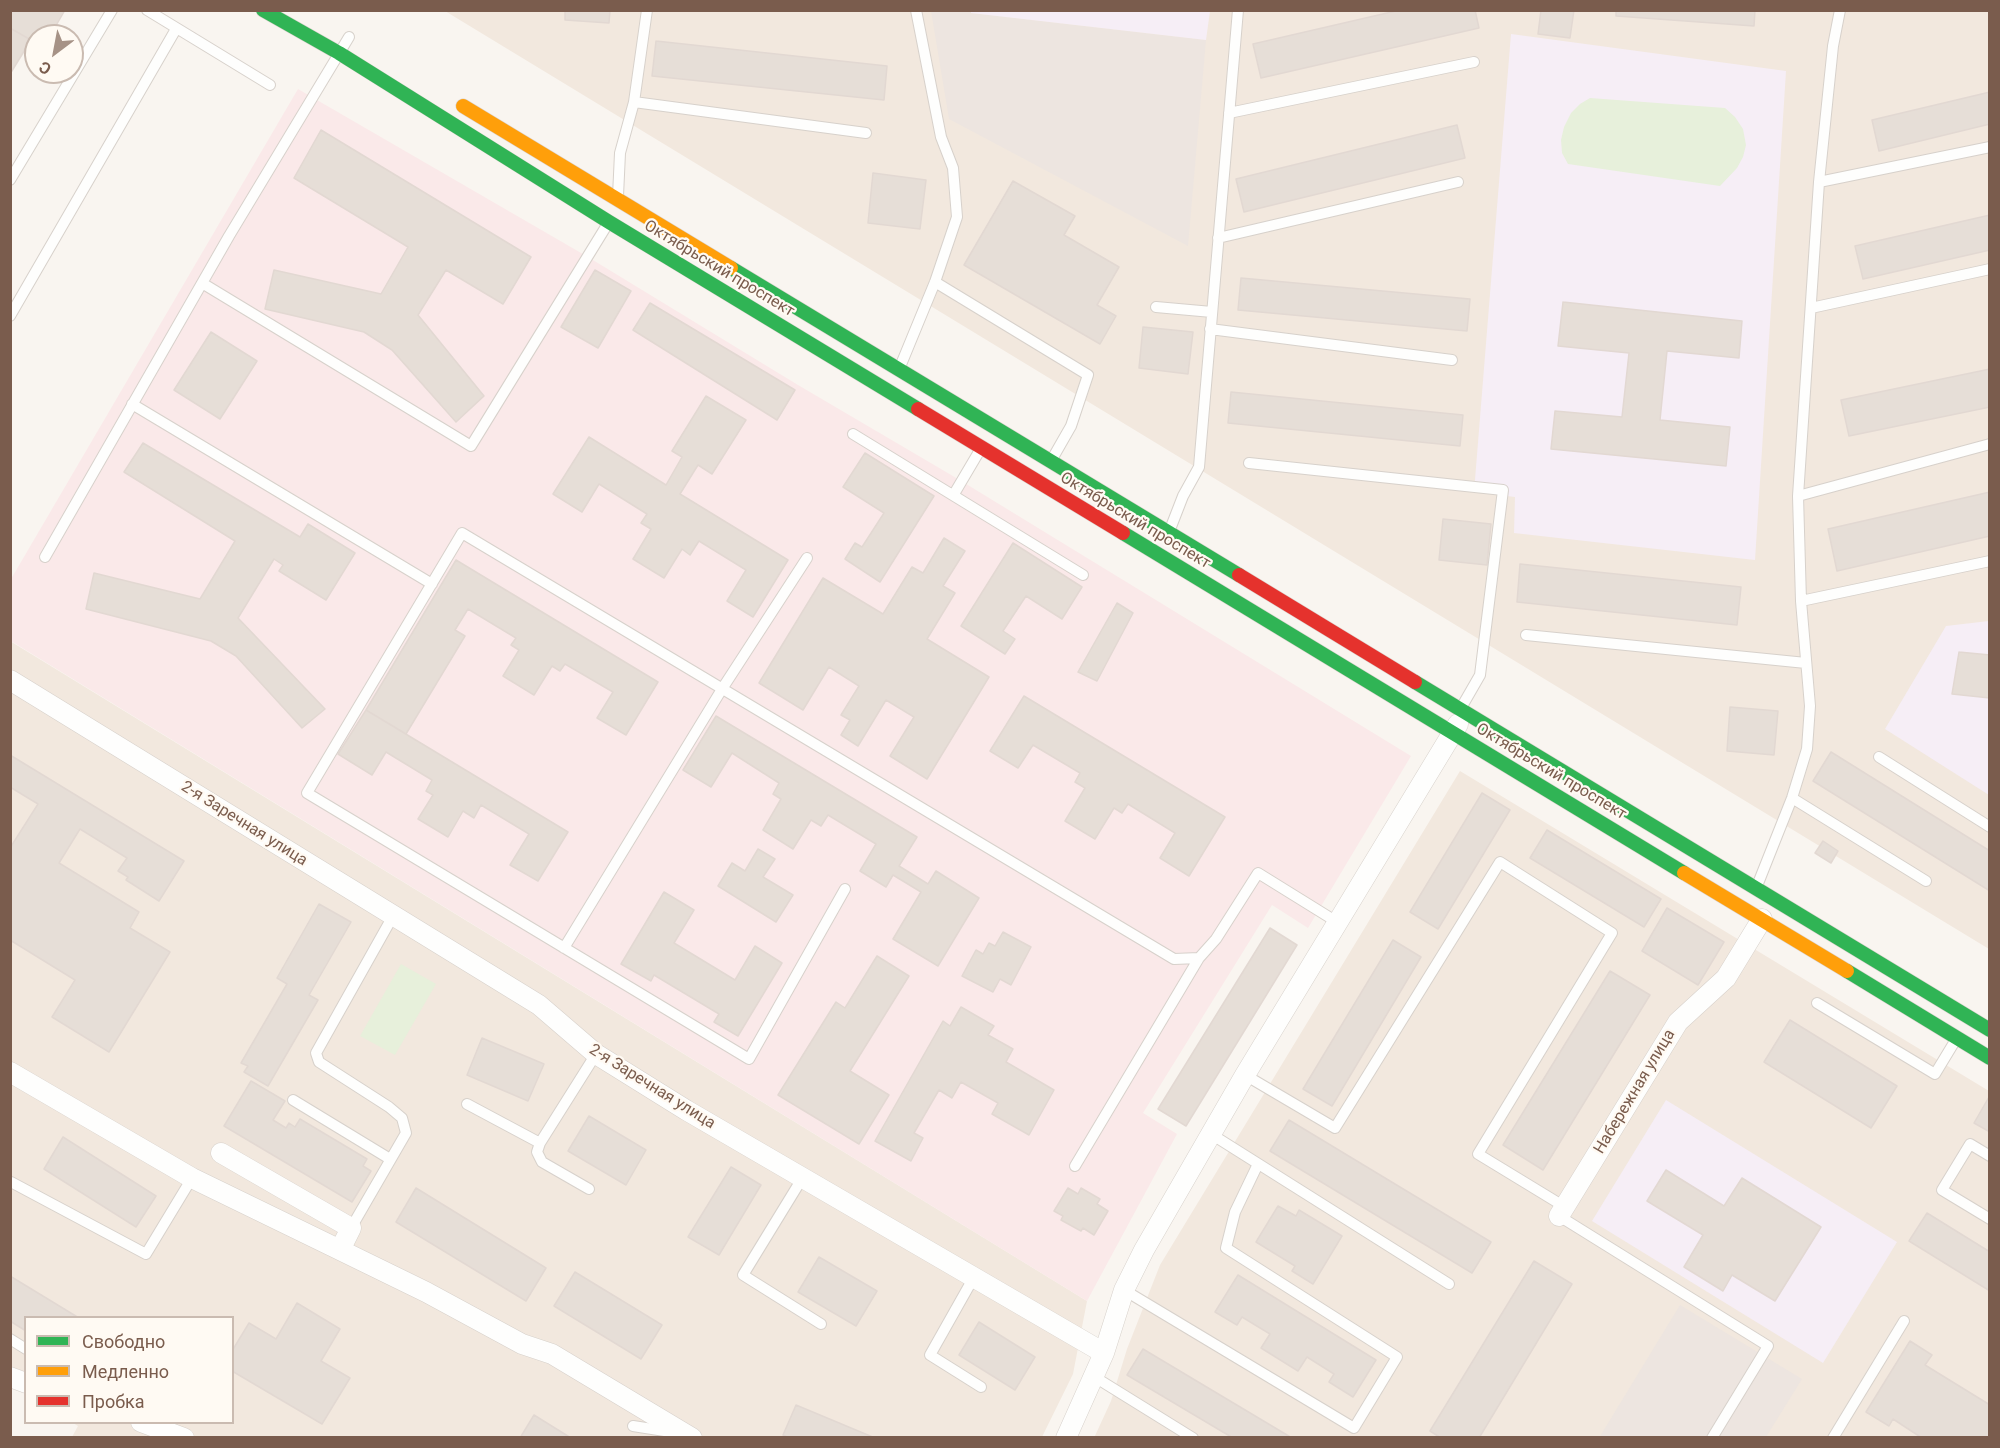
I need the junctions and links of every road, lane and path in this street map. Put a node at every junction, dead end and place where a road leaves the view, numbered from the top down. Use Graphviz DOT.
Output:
graph roads {
  1 [pos="112,10"];
  2 [pos="147,10"];
  3 [pos="263,10"];
  4 [pos="647,10"];
  5 [pos="916,10"];
  6 [pos="1238,10"];
  7 [pos="1840,10"];
  8 [pos="176,29"];
  9 [pos="349,38"];
  10 [pos="339,53"];
  11 [pos="1474,62"];
  12 [pos="270,85"];
  13 [pos="448,97"];
  14 [pos="633,102"];
  15 [pos="1229,113"];
  16 [pos="866,133"];
  17 [pos="1989,147"];
  18 [pos="10,180"];
  19 [pos="1458,182"];
  20 [pos="1820,182"];
  21 [pos="618,199"];
  22 [pos="609,222"];
  23 [pos="1218,238"];
  24 [pos="1989,269"];
  25 [pos="935,282"];
  26 [pos="202,283"];
  27 [pos="1156,307"];
  28 [pos="1811,308"];
  29 [pos="1212,312"];
  30 [pos="10,316"];
  31 [pos="1210,329"];
  32 [pos="1452,360"];
  33 [pos="899,369"];
  34 [pos="132,404"];
  35 [pos="853,434"];
  36 [pos="1989,444"];
  37 [pos="982,447"];
  38 [pos="1051,461"];
  39 [pos="1249,463"];
  40 [pos="954,495"];
  41 [pos="1798,496"];
  42 [pos="1169,532"];
  43 [pos="45,557"];
  44 [pos="807,558"];
  45 [pos="1989,561"];
  46 [pos="1083,574"];
  47 [pos="432,584"];
  48 [pos="1801,602"];
  49 [pos="1526,635"];
  50 [pos="1806,663"];
  51 [pos="10,680"];
  52 [pos="722,689"];
  53 [pos="1463,711"];
  54 [pos="1453,732"];
  55 [pos="1879,758"];
  56 [pos="1792,798"];
  57 [pos="1989,827"];
  58 [pos="1926,882"];
  59 [pos="1756,888"];
  60 [pos="845,889"];
  61 [pos="1744,908"];
  62 [pos="393,916"];
  63 [pos="1762,919"];
  64 [pos="1337,922"];
  65 [pos="564,948"];
  66 [pos="1199,958"];
  67 [pos="1817,1003"];
  68 [pos="1989,1030"];
  69 [pos="1957,1038"];
  70 [pos="596,1054"];
  71 [pos="1989,1058"];
  72 [pos="10,1072"];
  73 [pos="1245,1075"];
  74 [pos="294,1100"];
  75 [pos="467,1104"];
  76 [pos="1211,1134"];
  77 [pos="540,1143"];
  78 [pos="220,1153"];
  79 [pos="1989,1156"];
  80 [pos="390,1159"];
  81 [pos="1258,1164"];
  82 [pos="1075,1167"];
  83 [pos="803,1177"];
  84 [pos="192,1178"];
  85 [pos="11,1182"];
  86 [pos="589,1189"];
  87 [pos="1562,1211"];
  88 [pos="1989,1219"];
  89 [pos="351,1228"];
  90 [pos="340,1250"];
  91 [pos="974,1277"];
  92 [pos="1449,1284"];
  93 [pos="1124,1290"];
  94 [pos="1904,1321"];
  95 [pos="821,1324"];
  96 [pos="10,1340"];
  97 [pos="24,1348"];
  98 [pos="1104,1353"];
  99 [pos="1093,1376"];
  100 [pos="981,1387"];
  101 [pos="147,1424"];
  102 [pos="633,1426"];
  103 [pos="689,1436"];
  104 [pos="184,1437"];
  105 [pos="1066,1437"];
  106 [pos="1193,1437"];
  107 [pos="1712,1437"];
  108 [pos="1833,1437"];
  1 -- 18 [label="lane"];
  2 -- 8 [label="lane"];
  3 -- 10 [label="main road, Октябрьский проспект"];
  4 -- 14 [label="lane"];
  5 -- 25 [label="lane"];
  6 -- 15 [label="lane"];
  7 -- 20 [label="lane"];
  8 -- 12 [label="lane"];
  8 -- 30 [label="lane"];
  9 -- 10 [label="lane"];
  10 -- 22 [label="main road, Октябрьский проспект"];
  10 -- 26 [label="lane"];
  11 -- 15 [label="lane"];
  13 -- 21 [label="main road, Октябрьский проспект"];
  14 -- 16 [label="lane"];
  14 -- 21 [label="lane"];
  15 -- 23 [label="lane"];
  17 -- 20 [label="lane"];
  19 -- 23 [label="lane"];
  20 -- 28 [label="lane"];
  21 -- 33 [label="main road, Октябрьский проспект"];
  22 -- 26 [label="lane"];
  22 -- 37 [label="main road, Октябрьский проспект"];
  23 -- 29 [label="lane"];
  24 -- 28 [label="lane"];
  25 -- 33 [label="lane"];
  25 -- 38 [label="lane"];
  26 -- 34 [label="lane"];
  27 -- 29 [label="lane"];
  28 -- 41 [label="lane"];
  29 -- 31 [label="lane"];
  31 -- 32 [label="lane"];
  31 -- 42 [label="lane"];
  33 -- 38 [label="main road, Октябрьский проспект"];
  34 -- 43 [label="lane"];
  34 -- 47 [label="lane"];
  35 -- 40 [label="lane"];
  36 -- 41 [label="lane"];
  37 -- 40 [label="lane"];
  37 -- 54 [label="main road, Октябрьский проспект"];
  38 -- 42 [label="main road, Октябрьский проспект"];
  39 -- 53 [label="lane"];
  40 -- 46 [label="lane"];
  41 -- 48 [label="lane"];
  42 -- 53 [label="main road, Октябрьский проспект"];
  44 -- 52 [label="lane"];
  45 -- 48 [label="lane"];
  47 -- 52 [label="lane"];
  47 -- 65 [label="lane"];
  48 -- 50 [label="lane"];
  49 -- 50 [label="lane"];
  50 -- 56 [label="lane"];
  51 -- 62 [label="street, 2-я Заречная улица"];
  52 -- 65 [label="lane"];
  52 -- 66 [label="lane"];
  53 -- 54 [label="street"];
  53 -- 59 [label="main road, Октябрьский проспект"];
  54 -- 61 [label="main road, Октябрьский проспект"];
  54 -- 64 [label="street"];
  55 -- 57 [label="lane"];
  56 -- 58 [label="lane"];
  56 -- 59 [label="lane"];
  59 -- 61 [label="lane"];
  59 -- 68 [label="main road, Октябрьский проспект"];
  60 -- 65 [label="lane"];
  61 -- 63 [label="main road, Октябрьский проспект"];
  62 -- 70 [label="street, 2-я Заречная улица"];
  62 -- 80 [label="lane"];
  63 -- 69 [label="main road, Октябрьский проспект"];
  63 -- 87 [label="street, Набережная улица"];
  64 -- 66 [label="lane"];
  64 -- 73 [label="street"];
  66 -- 82 [label="lane"];
  67 -- 69 [label="lane"];
  69 -- 71 [label="main road, Октябрьский проспект"];
  70 -- 77 [label="lane"];
  70 -- 83 [label="street, 2-я Заречная улица"];
  72 -- 84 [label="street"];
  73 -- 76 [label="street"];
  73 -- 87 [label="lane"];
  74 -- 80 [label="lane"];
  75 -- 77 [label="lane"];
  76 -- 81 [label="lane"];
  76 -- 93 [label="street"];
  77 -- 86 [label="lane"];
  78 -- 89 [label="street"];
  79 -- 88 [label="lane"];
  80 -- 89 [label="lane"];
  81 -- 92 [label="lane"];
  81 -- 93 [label="lane"];
  83 -- 91 [label="street, 2-я Заречная улица"];
  83 -- 95 [label="lane"];
  84 -- 85 [label="lane"];
  84 -- 90 [label="street"];
  87 -- 107 [label="lane"];
  89 -- 90 [label="street"];
  90 -- 103 [label="street"];
  91 -- 98 [label="street, 2-я Заречная улица"];
  91 -- 100 [label="lane"];
  93 -- 98 [label="street"];
  94 -- 108 [label="lane"];
  96 -- 97 [label="lane"];
  98 -- 99 [label="street"];
  99 -- 105 [label="street"];
  99 -- 106 [label="lane"];
  101 -- 104 [label="street"];
  102 -- 103 [label="lane"];
}
